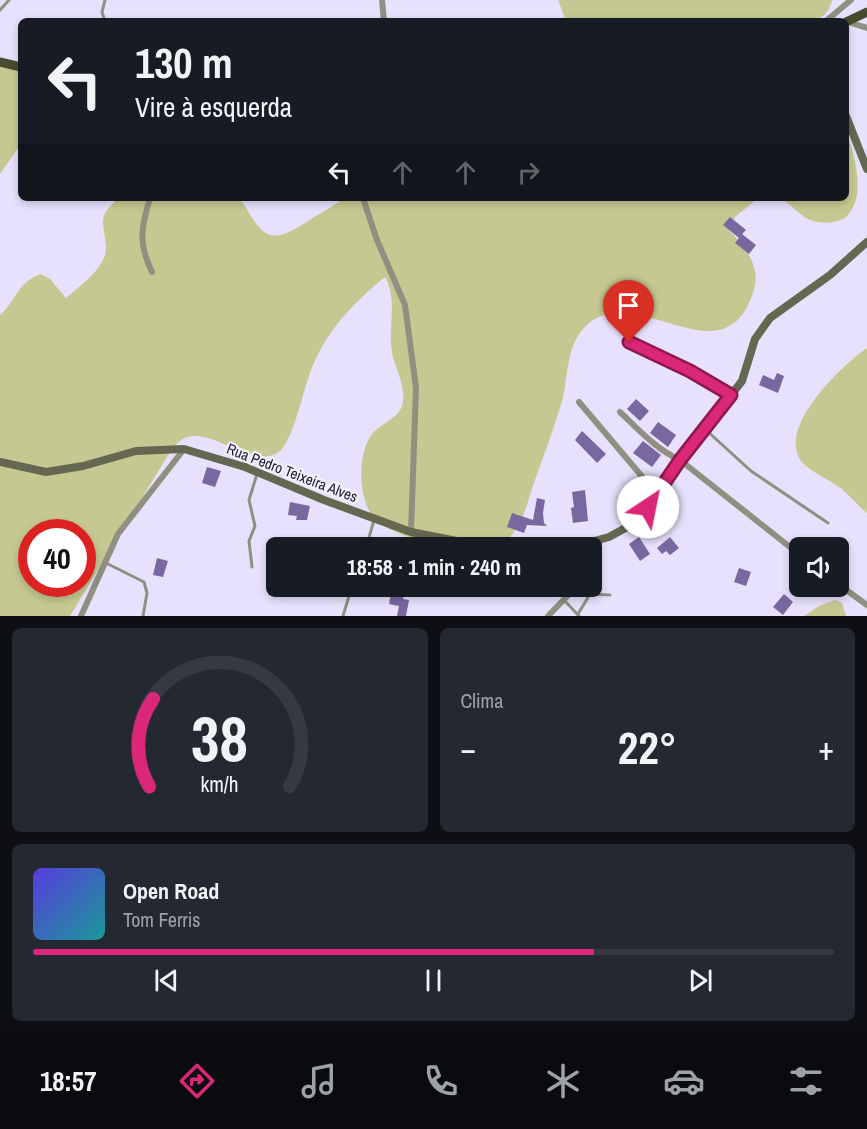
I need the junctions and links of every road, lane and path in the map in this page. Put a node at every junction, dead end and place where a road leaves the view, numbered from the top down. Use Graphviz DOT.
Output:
graph roads {
  1 [pos="9,0"];
  2 [pos="105,0"];
  3 [pos="382,0"];
  4 [pos="851,0"];
  5 [pos="0,10"];
  6 [pos="867,12"];
  7 [pos="104,18"];
  8 [pos="384,18"];
  9 [pos="830,18"];
  10 [pos="849,21"];
  11 [pos="849,23"];
  12 [pos="867,28"];
  13 [pos="0,62"];
  14 [pos="18,66"];
  15 [pos="849,124"];
  16 [pos="867,170"];
  17 [pos="149,201"];
  18 [pos="364,201"];
  19 [pos="867,242"];
  20 [pos="152,272"];
  21 [pos="629,342"];
  22 [pos="731,395"];
  23 [pos="579,402"];
  24 [pos="620,412"];
  25 [pos="705,429"];
  26 [pos="184,449"];
  27 [pos="680,460"];
  28 [pos="0,462"];
  29 [pos="258,472"];
  30 [pos="656,493"];
  31 [pos="375,518"];
  32 [pos="828,523"];
  33 [pos="411,532"];
  34 [pos="369,537"];
  35 [pos="436,537"];
  36 [pos="602,539"];
  37 [pos="789,546"];
  38 [pos="106,563"];
  39 [pos="252,567"];
  40 [pos="849,592"];
  41 [pos="610,595"];
  42 [pos="349,597"];
  43 [pos="567,597"];
  44 [pos="564,600"];
  45 [pos="867,605"];
  46 [pos="578,615"];
  47 [pos="81,616"];
  48 [pos="143,616"];
  49 [pos="343,616"];
  50 [pos="548,616"];
  1 -- 5 [label="lane"];
  2 -- 7 [label="lane"];
  3 -- 8 [label="street"];
  4 -- 9 [label="street"];
  6 -- 10 [label="main road"];
  11 -- 12 [label="street"];
  13 -- 14 [label="main road"];
  15 -- 16 [label="street"];
  17 -- 20 [label="street"];
  18 -- 33 [label="street"];
  19 -- 22 [label="street"];
  21 -- 22 [label="street"];
  22 -- 25 [label="street"];
  23 -- 30 [label="street"];
  24 -- 27 [label="street"];
  25 -- 27 [label="street"];
  25 -- 32 [label="lane"];
  26 -- 28 [label="street, Rua Pedro Teixeira Alves"];
  26 -- 29 [label="street, Rua Pedro Teixeira Alves"];
  26 -- 38 [label="street"];
  27 -- 30 [label="street"];
  27 -- 37 [label="street"];
  29 -- 31 [label="street, Rua Pedro Teixeira Alves"];
  29 -- 39 [label="lane"];
  30 -- 36 [label="street"];
  31 -- 33 [label="street, Rua Pedro Teixeira Alves"];
  31 -- 34 [label="lane"];
  33 -- 35 [label="street, Rua Pedro Teixeira Alves"];
  38 -- 47 [label="street"];
  38 -- 48 [label="lane"];
  40 -- 45 [label="street"];
  41 -- 46 [label="lane"];
  42 -- 49 [label="lane"];
  43 -- 44 [label="street"];
  44 -- 46 [label="lane"];
  44 -- 50 [label="street"];
}
